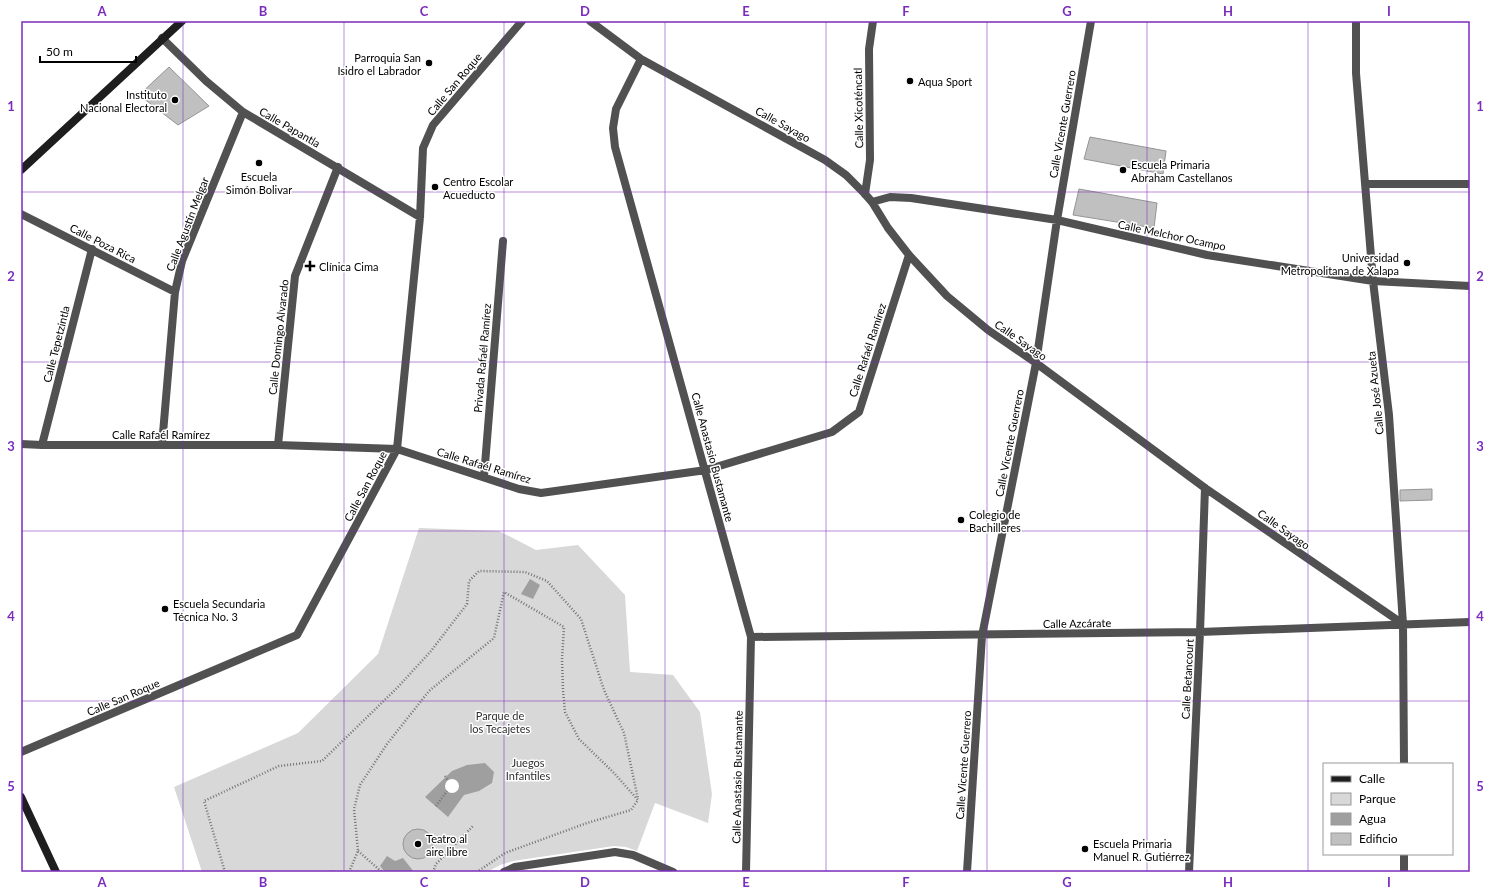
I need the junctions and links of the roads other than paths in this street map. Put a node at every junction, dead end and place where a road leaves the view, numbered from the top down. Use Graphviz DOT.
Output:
graph roads {
  1 [pos="182,21"];
  2 [pos="522,21"];
  3 [pos="590,21"];
  4 [pos="873,21"];
  5 [pos="1091,21"];
  6 [pos="1356,21"];
  7 [pos="162,38"];
  8 [pos="641,59"];
  9 [pos="243,112"];
  10 [pos="338,167"];
  11 [pos="21,170"];
  12 [pos="1365,184"];
  13 [pos="1470,184"];
  14 [pos="865,194"];
  15 [pos="872,202"];
  16 [pos="21,214"];
  17 [pos="420,217"];
  18 [pos="1057,220"];
  19 [pos="503,241"];
  20 [pos="92,249"];
  21 [pos="910,255"];
  22 [pos="1373,281"];
  23 [pos="1470,286"];
  24 [pos="175,292"];
  25 [pos="1036,363"];
  26 [pos="21,444"];
  27 [pos="42,445"];
  28 [pos="162,445"];
  29 [pos="278,445"];
  30 [pos="397,449"];
  31 [pos="706,470"];
  32 [pos="484,477"];
  33 [pos="1205,488"];
  34 [pos="1470,622"];
  35 [pos="1403,624"];
  36 [pos="1200,632"];
  37 [pos="982,636"];
  38 [pos="751,637"];
  39 [pos="21,752"];
  40 [pos="1404,763"];
  41 [pos="21,797"];
  42 [pos="1404,855"];
  43 [pos="56,872"];
  44 [pos="504,872"];
  45 [pos="673,872"];
  46 [pos="746,872"];
  47 [pos="967,872"];
  48 [pos="1189,872"];
  49 [pos="1404,872"];
  1 -- 7 [label="main road"];
  2 -- 17 [label="street, Calle San Roque"];
  3 -- 8 [label="street, Calle Sayago"];
  4 -- 14 [label="street, Calle Xicoténcatl"];
  5 -- 18 [label="street, Calle Vicente Guerrero"];
  6 -- 12 [label="street, Calle José Azueta"];
  7 -- 9 [label="street, Calle Papantla"];
  7 -- 11 [label="main road"];
  8 -- 14 [label="street, Calle Sayago"];
  8 -- 31 [label="street, Calle Anastasio Bustamante"];
  9 -- 10 [label="street, Calle Papantla"];
  9 -- 24 [label="street, Calle Agustín Melgar"];
  10 -- 17 [label="street, Calle Papantla"];
  10 -- 29 [label="street, Calle Domingo Alvarado"];
  12 -- 13 [label="street"];
  12 -- 22 [label="street, Calle José Azueta"];
  14 -- 15 [label="street, Calle Sayago"];
  15 -- 18 [label="street, Calle Melchor Ocampo"];
  15 -- 21 [label="street, Calle Sayago"];
  16 -- 20 [label="street, Calle Poza Rica"];
  17 -- 30 [label="street, Calle San Roque"];
  18 -- 22 [label="street, Calle Melchor Ocampo"];
  18 -- 25 [label="street, Calle Vicente Guerrero"];
  19 -- 32 [label="street, Privada Rafaél Ramírez"];
  20 -- 24 [label="street, Calle Poza Rica"];
  20 -- 27 [label="street, Calle Tepetzintla"];
  21 -- 25 [label="street, Calle Sayago"];
  21 -- 31 [label="street, Calle Rafaél Ramírez"];
  22 -- 23 [label="street, Calle Melchor Ocampo"];
  22 -- 35 [label="street, Calle José Azueta"];
  24 -- 28 [label="street, Calle Agustín Melgar"];
  25 -- 33 [label="street, Calle Sayago"];
  25 -- 37 [label="street, Calle Vicente Guerrero"];
  26 -- 27 [label="street, Calle Rafaél Ramírez"];
  27 -- 28 [label="street, Calle Rafaél Ramírez"];
  28 -- 29 [label="street, Calle Rafaél Ramírez"];
  29 -- 30 [label="street, Calle Rafaél Ramírez"];
  30 -- 32 [label="street, Calle Rafaél Ramírez"];
  30 -- 39 [label="street, Calle San Roque"];
  31 -- 32 [label="street, Calle Rafaél Ramírez"];
  31 -- 38 [label="street, Calle Anastasio Bustamante"];
  33 -- 35 [label="street, Calle Sayago"];
  33 -- 36 [label="street, Calle Betancourt"];
  34 -- 35 [label="street"];
  35 -- 36 [label="street, Calle Azcárate"];
  35 -- 40 [label="street, Calle José Azueta"];
  36 -- 37 [label="street, Calle Azcárate"];
  36 -- 48 [label="street, Calle Betancourt"];
  37 -- 38 [label="street, Calle Azcárate"];
  37 -- 47 [label="street, Calle Vicente Guerrero"];
  38 -- 46 [label="street, Calle Anastasio Bustamante"];
  41 -- 43 [label="main road"];
  42 -- 49 [label="street"];
  44 -- 45 [label="street"];
}
